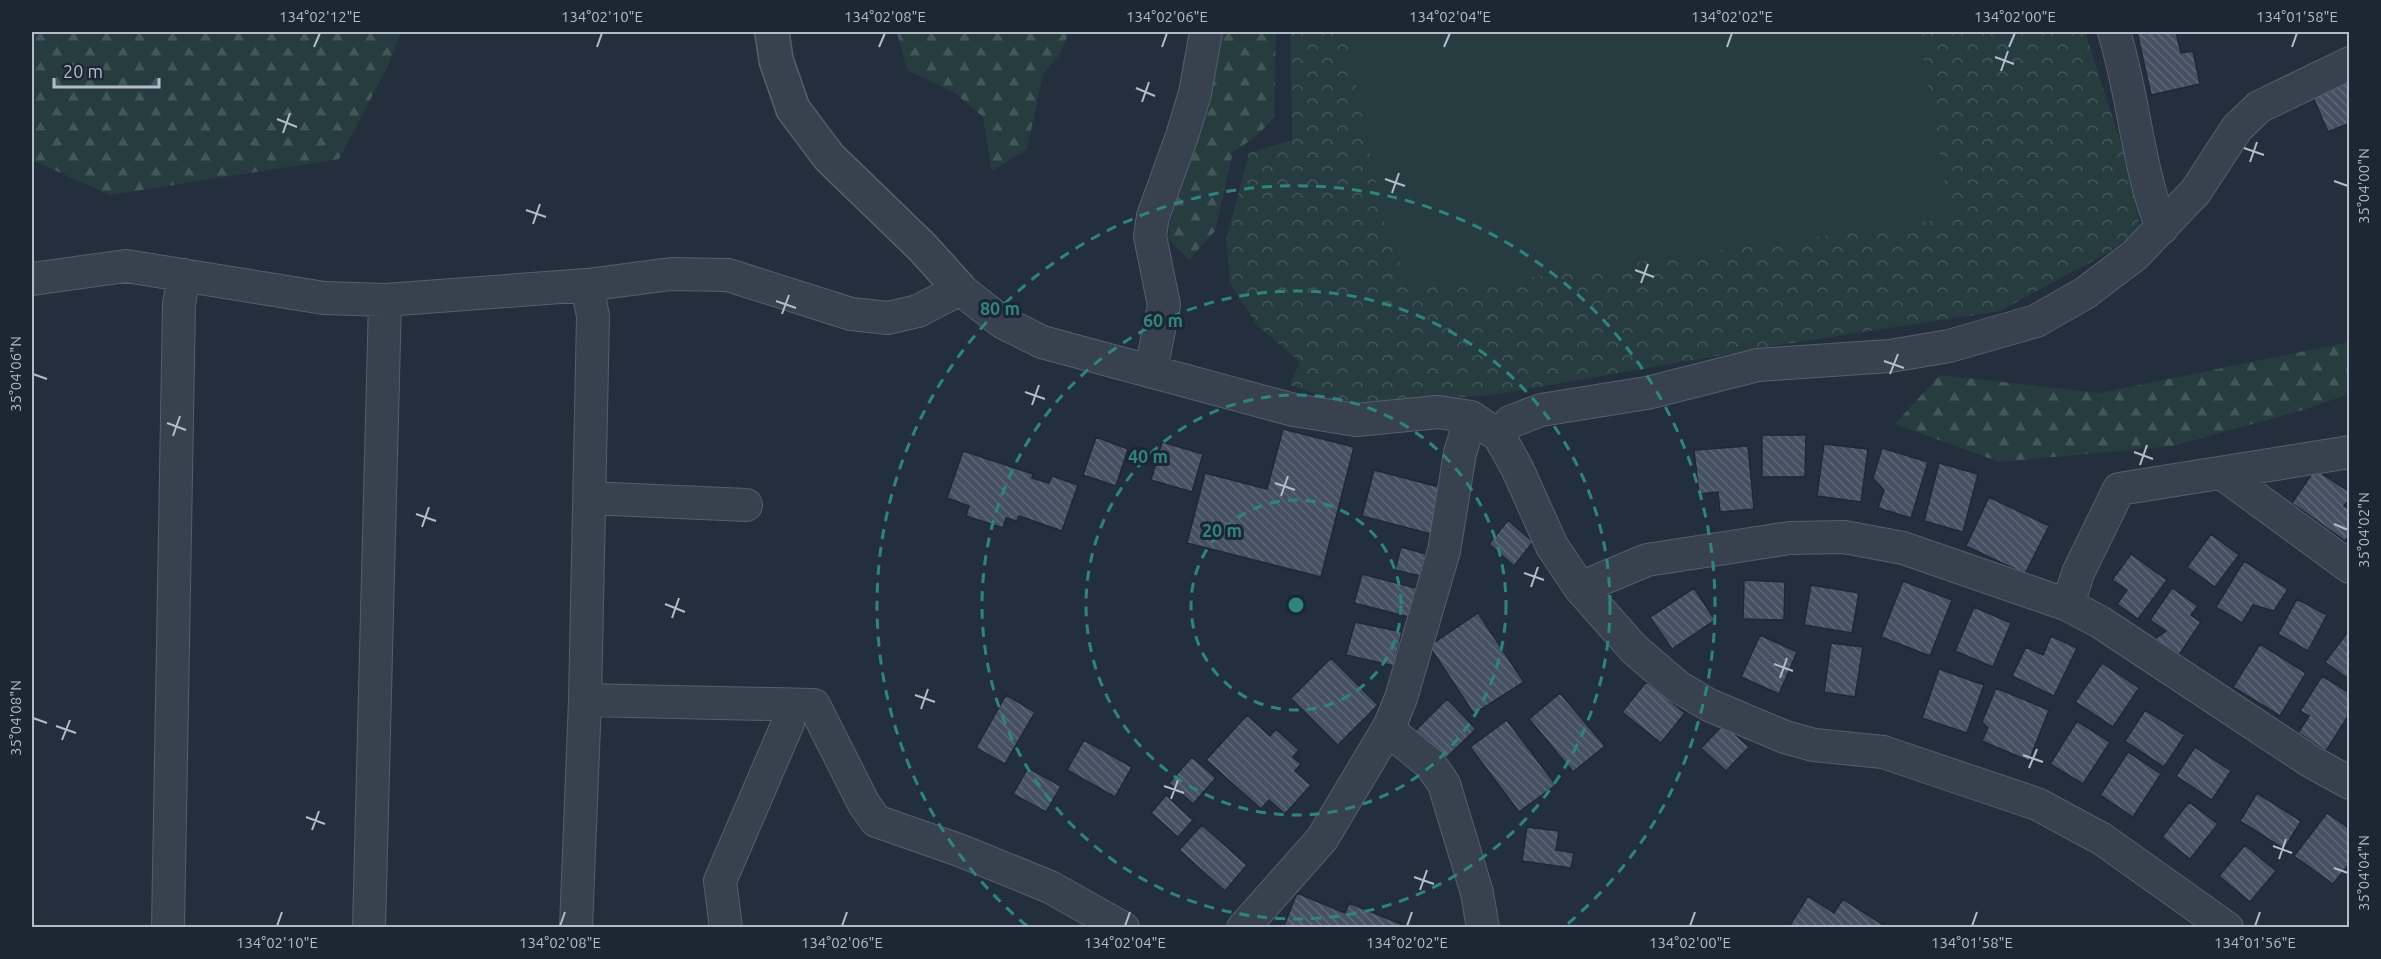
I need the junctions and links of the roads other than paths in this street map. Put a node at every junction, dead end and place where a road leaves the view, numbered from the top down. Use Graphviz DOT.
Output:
graph roads {
  1 [pos="772,32"];
  2 [pos="1206,32"];
  3 [pos="2114,32"];
  4 [pos="2349,63"];
  5 [pos="2162,228"];
  6 [pos="184,275"];
  7 [pos="32,279"];
  8 [pos="587,285"];
  9 [pos="960,289"];
  10 [pos="385,300"];
  11 [pos="1151,370"];
  12 [pos="1471,417"];
  13 [pos="1499,436"];
  14 [pos="2349,452"];
  15 [pos="2223,474"];
  16 [pos="589,498"];
  17 [pos="746,505"];
  18 [pos="2349,567"];
  19 [pos="1580,588"];
  20 [pos="2068,605"];
  21 [pos="585,700"];
  22 [pos="789,705"];
  23 [pos="1390,725"];
  24 [pos="2349,783"];
  25 [pos="168,927"];
  26 [pos="369,927"];
  27 [pos="576,927"];
  28 [pos="726,927"];
  29 [pos="1123,927"];
  30 [pos="1243,927"];
  31 [pos="1483,927"];
  32 [pos="2227,927"];
  1 -- 9 [label="street"];
  2 -- 11 [label="street"];
  3 -- 5 [label="street"];
  4 -- 5 [label="street"];
  5 -- 13 [label="street"];
  6 -- 7 [label="street"];
  6 -- 10 [label="street"];
  6 -- 25 [label="street"];
  8 -- 9 [label="street"];
  8 -- 10 [label="street"];
  8 -- 16 [label="street"];
  9 -- 11 [label="street"];
  10 -- 26 [label="street"];
  11 -- 12 [label="street"];
  12 -- 13 [label="street"];
  12 -- 23 [label="street"];
  13 -- 19 [label="street"];
  14 -- 15 [label="street"];
  15 -- 18 [label="street"];
  15 -- 20 [label="street"];
  16 -- 17 [label="street"];
  16 -- 21 [label="street"];
  19 -- 20 [label="street"];
  19 -- 32 [label="street"];
  20 -- 24 [label="street"];
  21 -- 22 [label="street"];
  21 -- 27 [label="street"];
  22 -- 28 [label="street"];
  22 -- 29 [label="street"];
  23 -- 30 [label="street"];
  23 -- 31 [label="street"];
}
